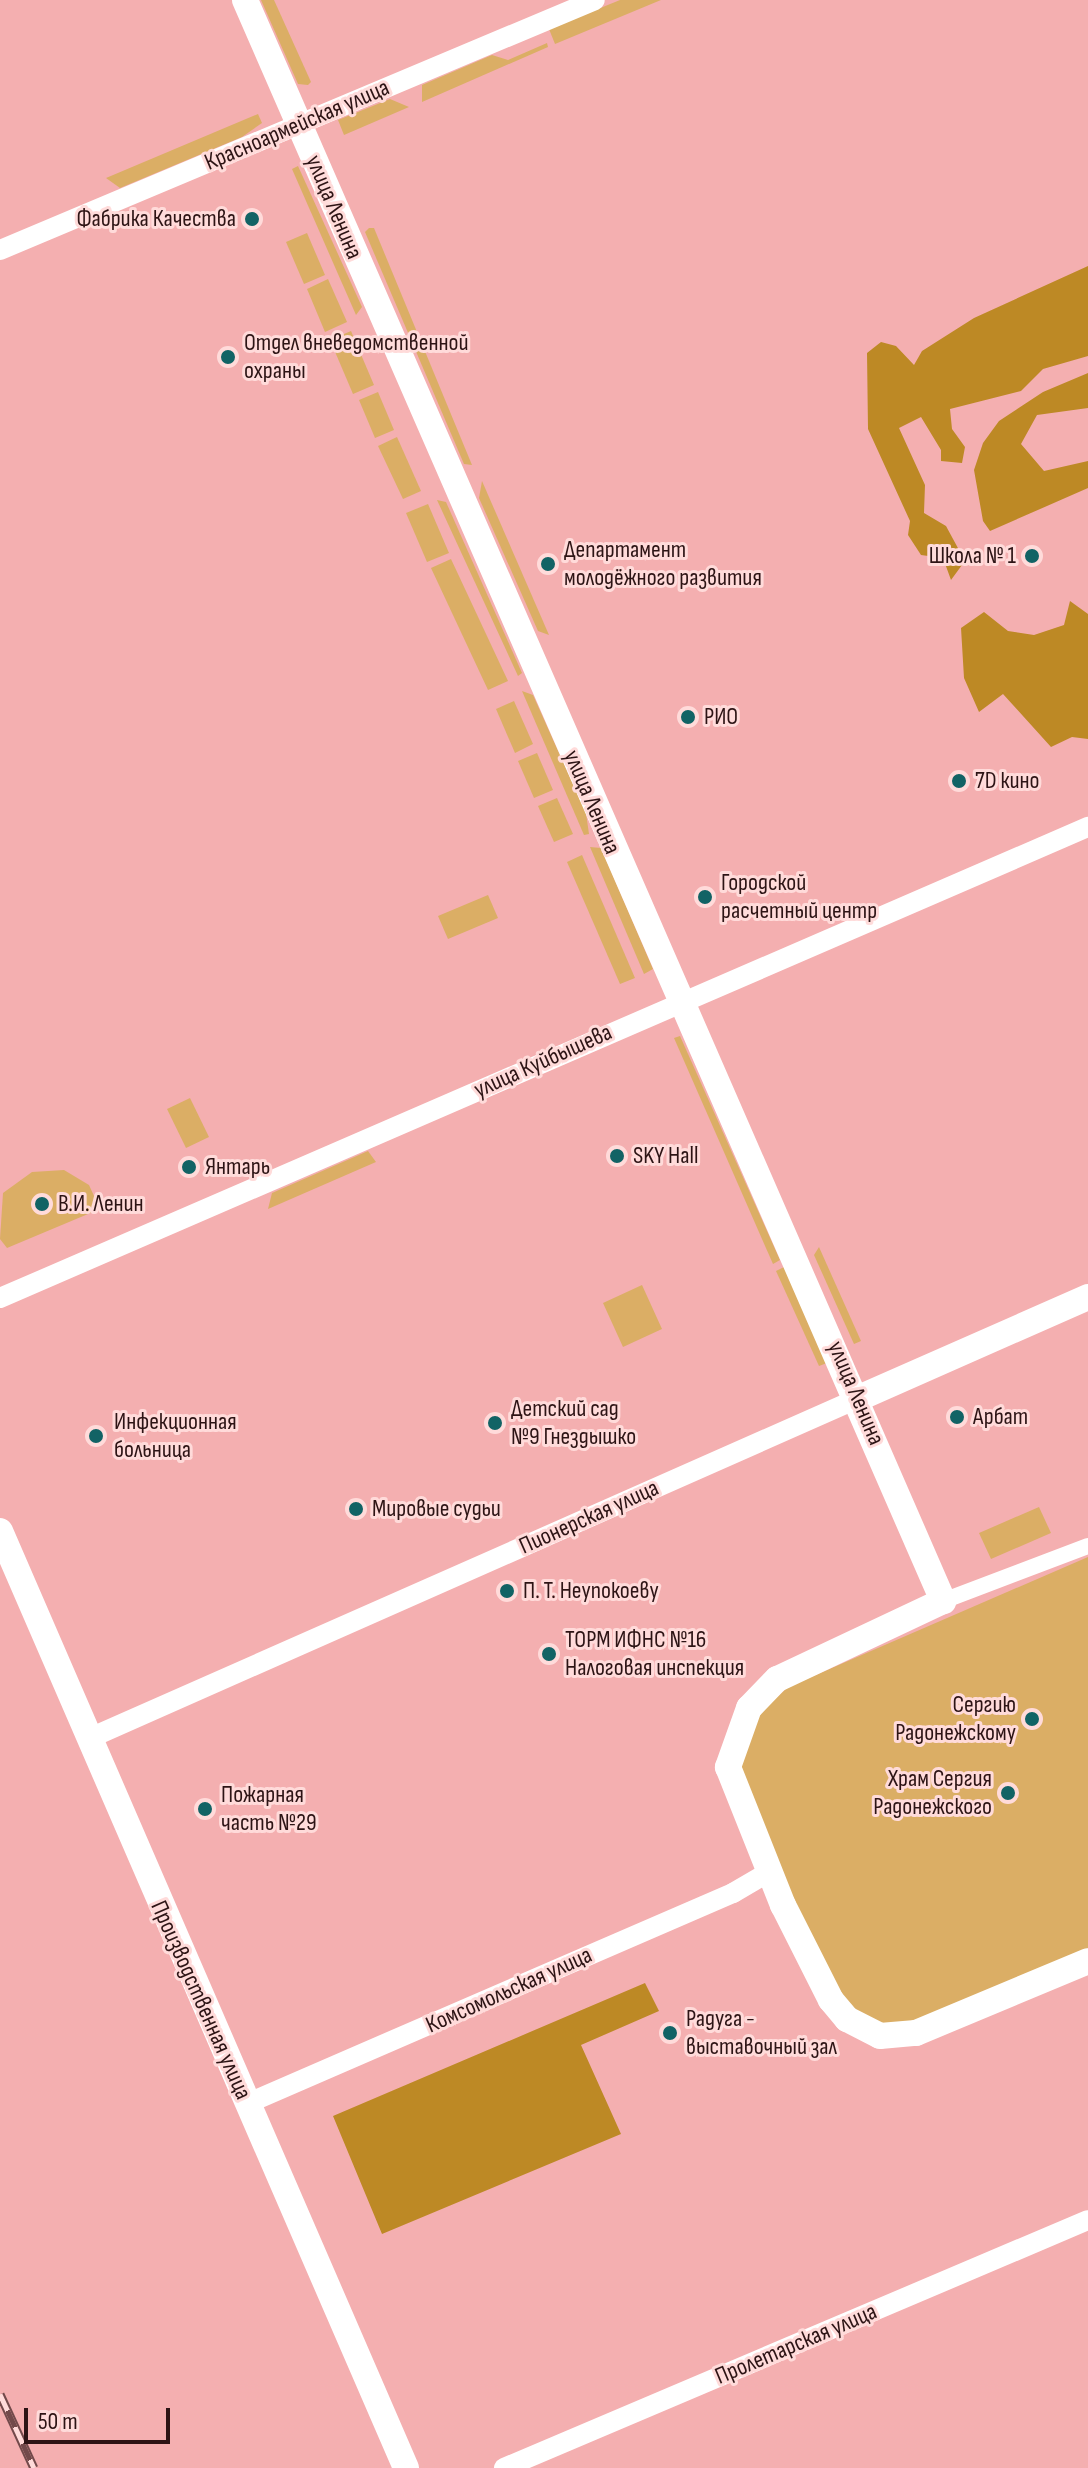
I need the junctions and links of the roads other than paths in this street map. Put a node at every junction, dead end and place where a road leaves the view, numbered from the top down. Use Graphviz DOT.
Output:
graph roads {
  1 [pos="245,0"];
  2 [pos="595,0"];
  3 [pos="299,125"];
  4 [pos="0,250"];
  5 [pos="1088,827"];
  6 [pos="678,1002"];
  7 [pos="1088,1297"];
  8 [pos="0,1298"];
  9 [pos="859,1398"];
  10 [pos="0,1531"];
  11 [pos="1088,1546"];
  12 [pos="943,1601"];
  13 [pos="90,1738"];
  14 [pos="769,1872"];
  15 [pos="1088,1961"];
  16 [pos="246,2104"];
  17 [pos="1088,2220"];
  18 [pos="406,2468"];
  19 [pos="504,2468"];
  1 -- 3 [label="street, улица Ленина"];
  2 -- 3 [label="street, Красноармейская улица"];
  3 -- 4 [label="street, Красноармейская улица"];
  3 -- 6 [label="street, улица Ленина"];
  5 -- 6 [label="street, улица Куйбышева"];
  6 -- 8 [label="street, улица Куйбышева"];
  6 -- 9 [label="street, улица Ленина"];
  7 -- 9 [label="street, Пионерская улица"];
  9 -- 12 [label="street, улица Ленина"];
  9 -- 13 [label="street, Пионерская улица"];
  10 -- 13 [label="street, Производственная улица"];
  11 -- 12 [label="street"];
  12 -- 14 [label="street"];
  13 -- 16 [label="street, Производственная улица"];
  14 -- 15 [label="street"];
  14 -- 16 [label="street, Комсомольская улица"];
  16 -- 18 [label="street, Производственная улица"];
  17 -- 19 [label="street, Пролетарская улица"];
}
